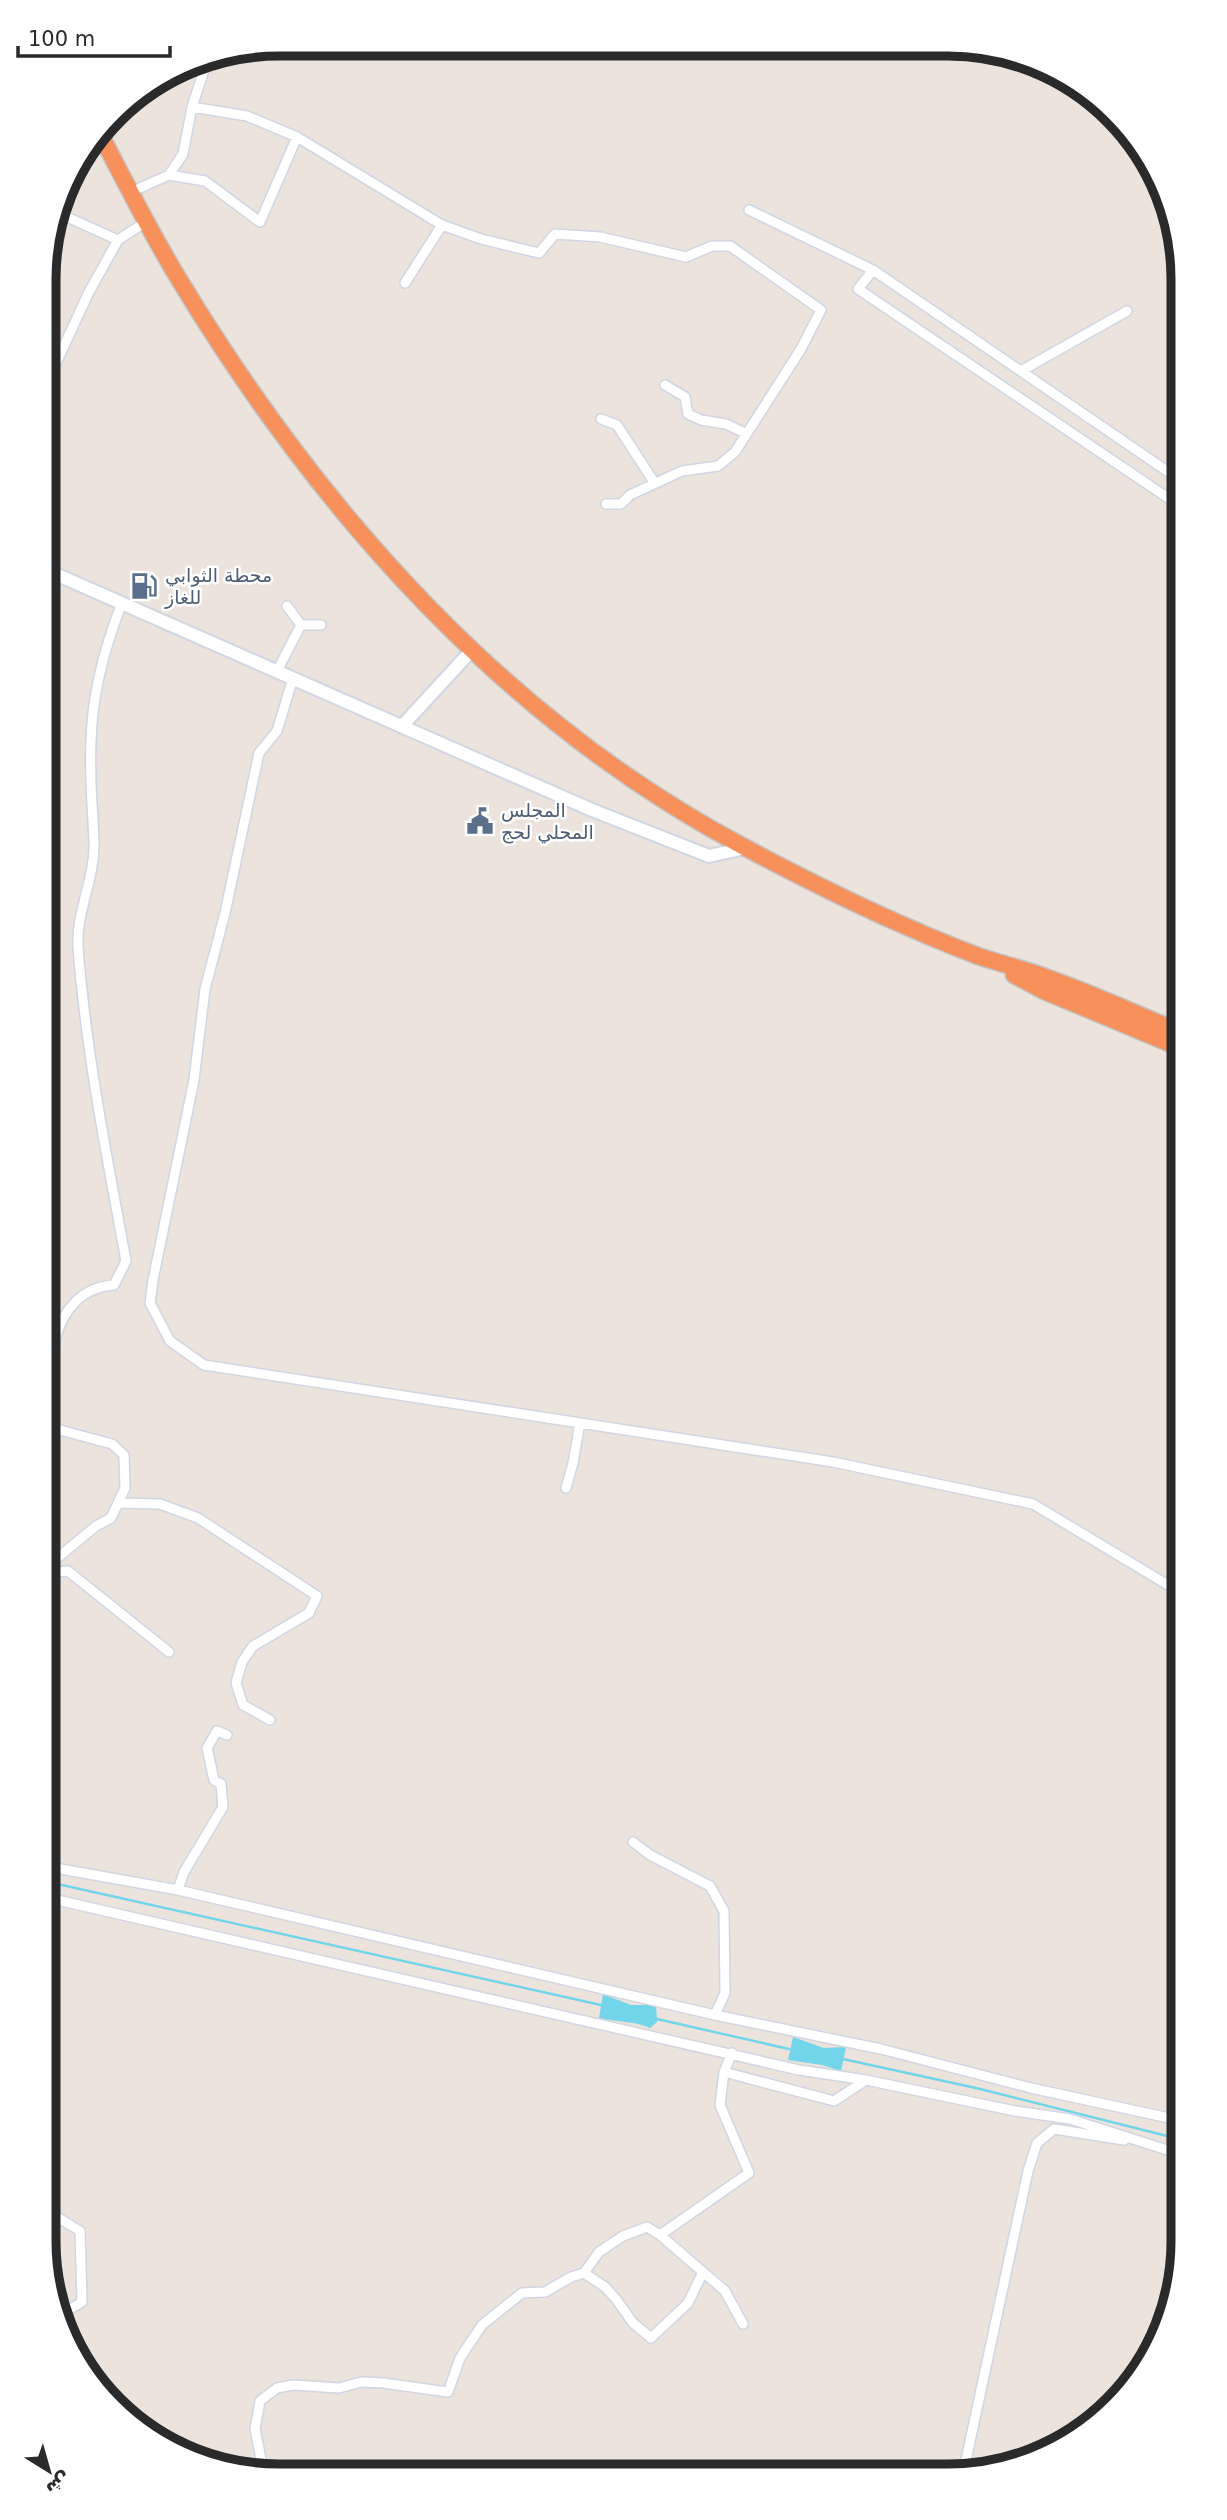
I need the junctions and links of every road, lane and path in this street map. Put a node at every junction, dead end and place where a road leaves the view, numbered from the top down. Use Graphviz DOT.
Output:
graph roads {
  1 [pos="204,70"];
  2 [pos="192,107"];
  3 [pos="297,137"];
  4 [pos="104,141"];
  5 [pos="169,175"];
  6 [pos="131,192"];
  7 [pos="748,210"];
  8 [pos="66,216"];
  9 [pos="147,221"];
  10 [pos="442,225"];
  11 [pos="118,240"];
  12 [pos="873,270"];
  13 [pos="405,283"];
  14 [pos="1127,311"];
  15 [pos="56,363"];
  16 [pos="1021,371"];
  17 [pos="665,385"];
  18 [pos="601,419"];
  19 [pos="745,433"];
  20 [pos="1171,474"];
  21 [pos="654,482"];
  22 [pos="1171,500"];
  23 [pos="606,503"];
  24 [pos="56,574"];
  25 [pos="122,603"];
  26 [pos="287,606"];
  27 [pos="301,625"];
  28 [pos="321,625"];
  29 [pos="472,650"];
  30 [pos="277,671"];
  31 [pos="293,678"];
  32 [pos="402,726"];
  33 [pos="745,848"];
  34 [pos="981,957"];
  35 [pos="1171,1028"];
  36 [pos="1171,1044"];
  37 [pos="56,1338"];
  38 [pos="580,1423"];
  39 [pos="56,1429"];
  40 [pos="566,1488"];
  41 [pos="118,1503"];
  42 [pos="56,1561"];
  43 [pos="56,1571"];
  44 [pos="1171,1587"];
  45 [pos="169,1652"];
  46 [pos="270,1720"];
  47 [pos="227,1735"];
  48 [pos="633,1842"];
  49 [pos="56,1868"];
  50 [pos="178,1891"];
  51 [pos="56,1900"];
  52 [pos="715,2015"];
  53 [pos="732,2053"];
  54 [pos="724,2072"];
  55 [pos="866,2080"];
  56 [pos="1050,2116"];
  57 [pos="1171,2118"];
  58 [pos="1054,2129"];
  59 [pos="1134,2140"];
  60 [pos="1171,2151"];
  61 [pos="56,2216"];
  62 [pos="660,2235"];
  63 [pos="703,2272"];
  64 [pos="584,2273"];
  65 [pos="67,2311"];
  66 [pos="743,2324"];
  67 [pos="262,2463"];
  68 [pos="965,2463"];
  1 -- 2 [label="street"];
  2 -- 3 [label="street"];
  2 -- 5 [label="street"];
  3 -- 5 [label="street"];
  3 -- 10 [label="street"];
  4 -- 6 [label="highway"];
  5 -- 6 [label="street"];
  6 -- 9 [label="highway"];
  7 -- 12 [label="street"];
  8 -- 11 [label="street"];
  9 -- 11 [label="street"];
  9 -- 29 [label="highway"];
  10 -- 13 [label="street"];
  10 -- 19 [label="street"];
  11 -- 15 [label="street"];
  12 -- 16 [label="street"];
  12 -- 22 [label="street"];
  14 -- 16 [label="street"];
  16 -- 20 [label="street"];
  17 -- 19 [label="street"];
  18 -- 21 [label="street"];
  19 -- 21 [label="street"];
  21 -- 23 [label="street"];
  24 -- 25 [label="main road"];
  25 -- 30 [label="main road"];
  25 -- 37 [label="street"];
  26 -- 27 [label="street"];
  27 -- 28 [label="street"];
  27 -- 30 [label="street"];
  29 -- 32 [label="main road"];
  29 -- 33 [label="highway"];
  30 -- 31 [label="main road"];
  31 -- 32 [label="main road"];
  31 -- 38 [label="street"];
  32 -- 33 [label="main road"];
  33 -- 34 [label="highway"];
  34 -- 35 [label="highway"];
  34 -- 36 [label="highway"];
  38 -- 40 [label="street"];
  38 -- 44 [label="street"];
  39 -- 41 [label="street"];
  41 -- 42 [label="street"];
  41 -- 46 [label="street"];
  43 -- 45 [label="street"];
  47 -- 50 [label="street"];
  48 -- 52 [label="street"];
  49 -- 50 [label="street"];
  50 -- 52 [label="street"];
  51 -- 53 [label="street"];
  52 -- 57 [label="street"];
  53 -- 54 [label="street"];
  53 -- 55 [label="street"];
  54 -- 55 [label="street"];
  54 -- 62 [label="street"];
  55 -- 56 [label="street"];
  56 -- 58 [label="street"];
  56 -- 59 [label="street"];
  58 -- 59 [label="street"];
  58 -- 68 [label="street"];
  59 -- 60 [label="street"];
  61 -- 65 [label="street"];
  62 -- 63 [label="street"];
  62 -- 64 [label="street"];
  63 -- 64 [label="street"];
  63 -- 66 [label="street"];
  64 -- 67 [label="street"];
}
